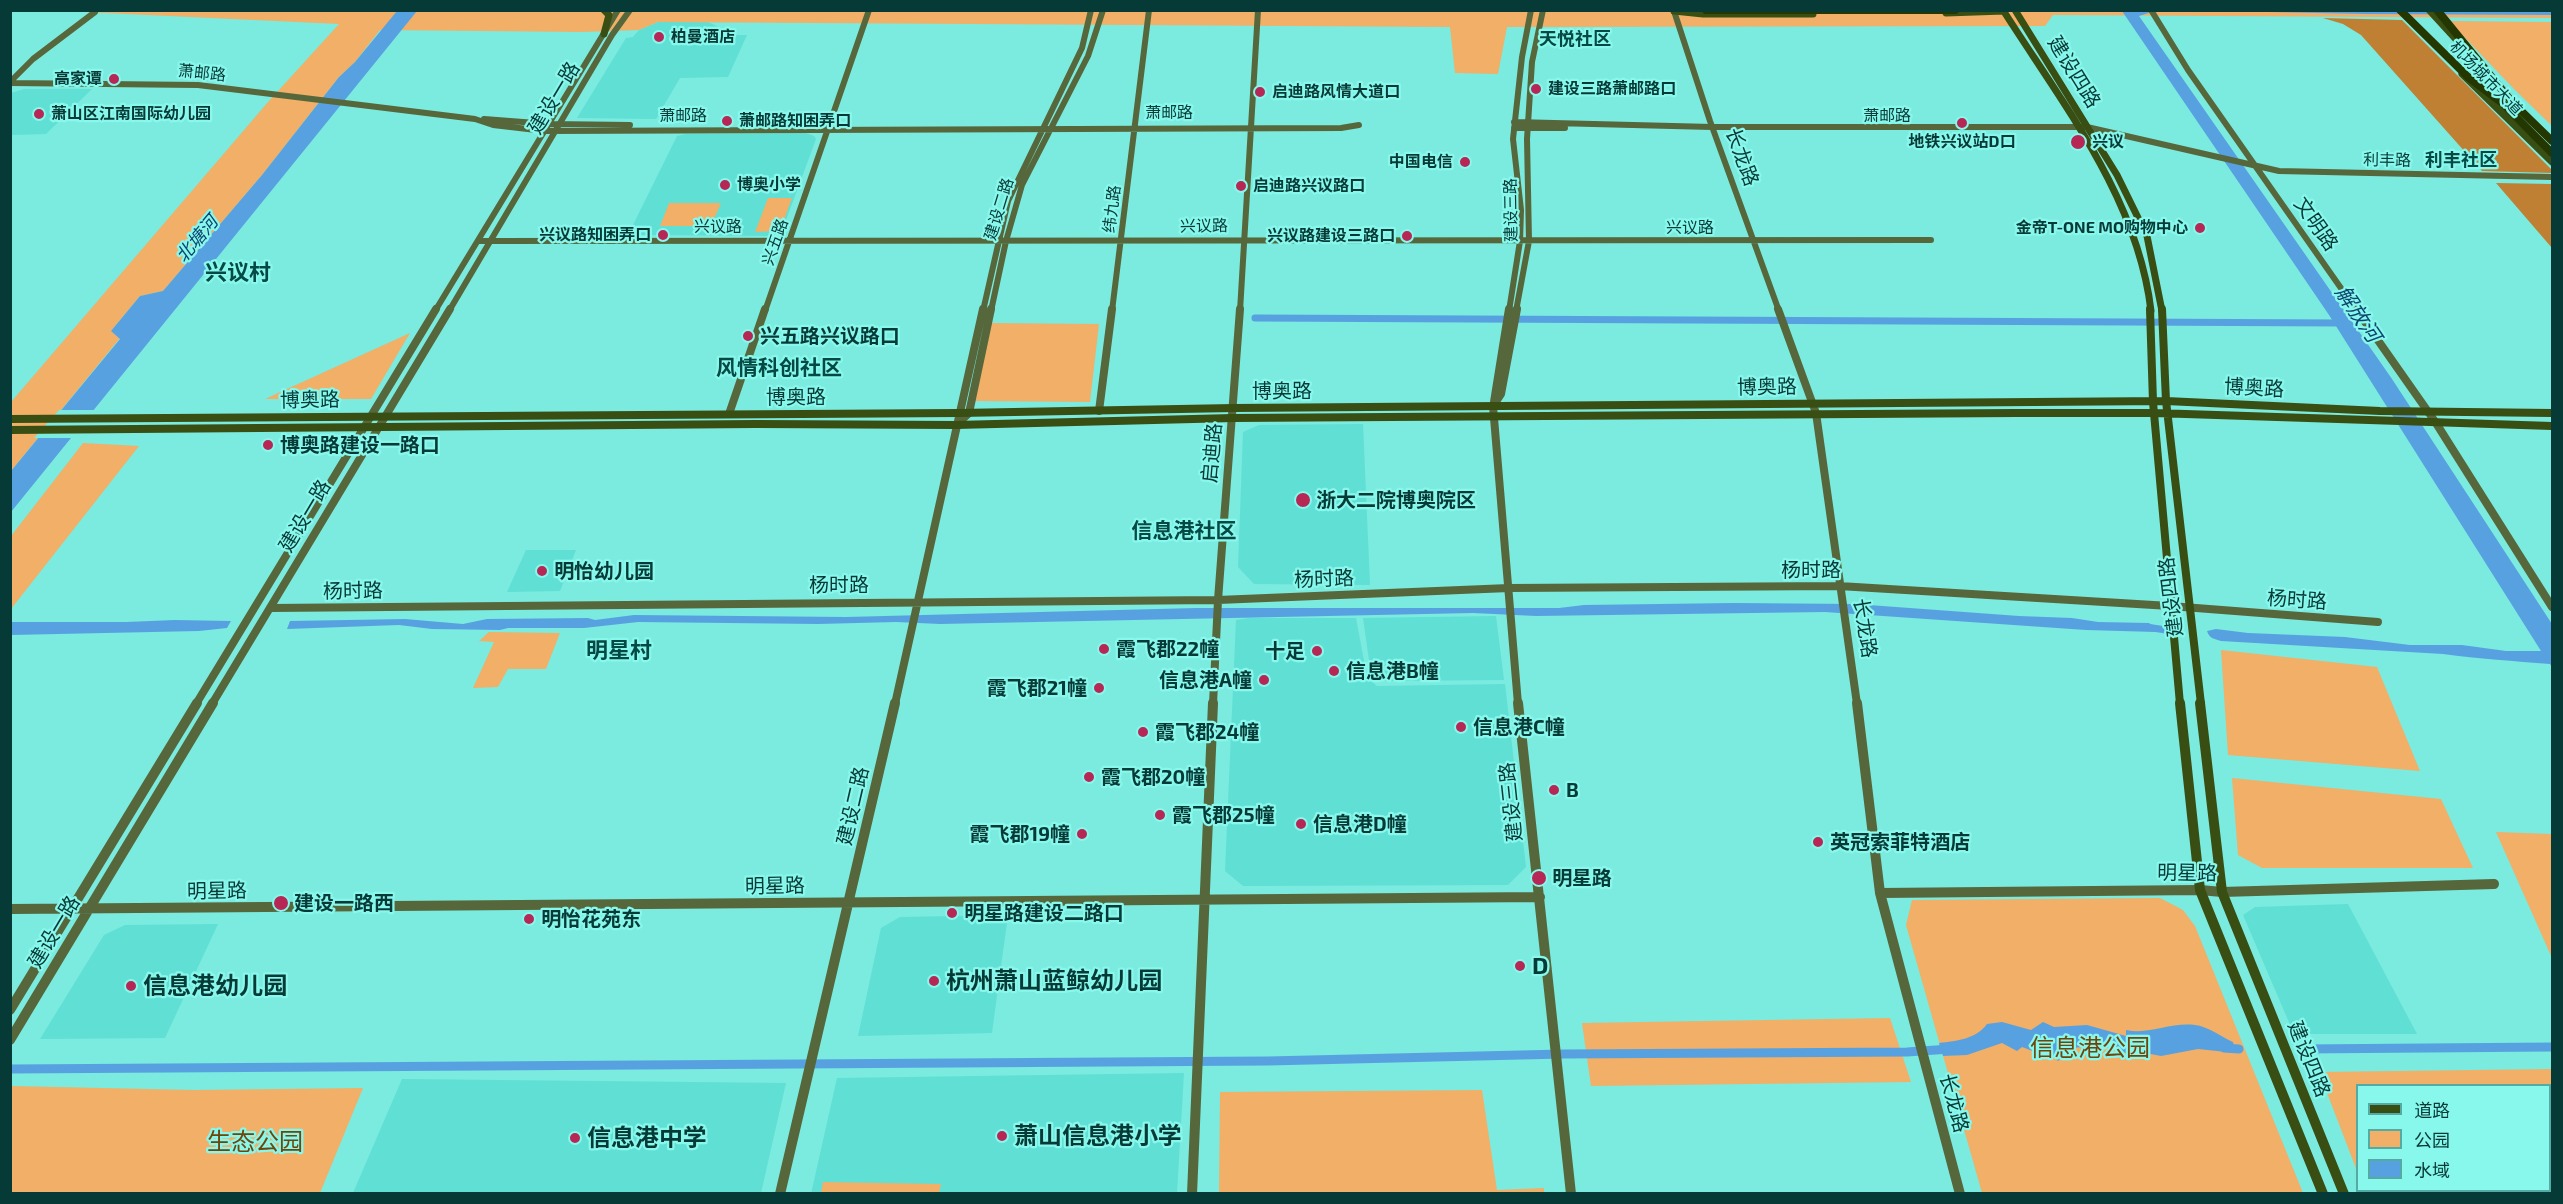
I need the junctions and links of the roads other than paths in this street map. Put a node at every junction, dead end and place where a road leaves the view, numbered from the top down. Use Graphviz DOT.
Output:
graph roads {
  1 [pos="604,10"];
  2 [pos="618,10"];
  3 [pos="630,10"];
  4 [pos="869,10"];
  5 [pos="1091,10"];
  6 [pos="1103,10"];
  7 [pos="1149,10"];
  8 [pos="1258,10"];
  9 [pos="1531,10"];
  10 [pos="1543,10"];
  11 [pos="1674,10"];
  12 [pos="1706,10"];
  13 [pos="1955,10"];
  14 [pos="2015,10"];
  15 [pos="96,11"];
  16 [pos="2004,11"];
  17 [pos="2402,11"];
  18 [pos="2433,12"];
  19 [pos="2154,14"];
  20 [pos="604,34"];
  21 [pos="10,82"];
  22 [pos="475,119"];
  23 [pos="549,124"];
  24 [pos="559,124"];
  25 [pos="1359,124"];
  26 [pos="1528,124"];
  27 [pos="1043,125"];
  28 [pos="1052,125"];
  29 [pos="1136,125"];
  30 [pos="1251,125"];
  31 [pos="1514,125"];
  32 [pos="828,127"];
  33 [pos="1712,128"];
  34 [pos="2084,129"];
  35 [pos="544,131"];
  36 [pos="555,131"];
  37 [pos="2553,139"];
  38 [pos="2553,153"];
  39 [pos="2225,162"];
  40 [pos="2553,162"];
  41 [pos="2256,167"];
  42 [pos="2553,177"];
  43 [pos="1244,239"];
  44 [pos="1931,240"];
  45 [pos="478,241"];
  46 [pos="489,241"];
  47 [pos="790,241"];
  48 [pos="1002,241"];
  49 [pos="1121,241"];
  50 [pos="1520,241"];
  51 [pos="1529,241"];
  52 [pos="1753,241"];
  53 [pos="1780,316"];
  54 [pos="1510,324"];
  55 [pos="2166,401"];
  56 [pos="2153,402"];
  57 [pos="1812,403"];
  58 [pos="1493,406"];
  59 [pos="1234,408"];
  60 [pos="1099,411"];
  61 [pos="2427,411"];
  62 [pos="959,413"];
  63 [pos="969,413"];
  64 [pos="1816,413"];
  65 [pos="2155,413"];
  66 [pos="2553,413"];
  67 [pos="729,414"];
  68 [pos="2168,414"];
  69 [pos="387,415"];
  70 [pos="373,416"];
  71 [pos="1494,416"];
  72 [pos="1233,418"];
  73 [pos="10,419"];
  74 [pos="2436,423"];
  75 [pos="956,425"];
  76 [pos="2553,426"];
  77 [pos="366,427"];
  78 [pos="380,427"];
  79 [pos="10,430"];
  80 [pos="1839,586"];
  81 [pos="1509,588"];
  82 [pos="1218,603"];
  83 [pos="917,606"];
  84 [pos="2170,606"];
  85 [pos="2553,607"];
  86 [pos="270,608"];
  87 [pos="2190,609"];
  88 [pos="2378,622"];
  89 [pos="2493,884"];
  90 [pos="2200,890"];
  91 [pos="2222,892"];
  92 [pos="1880,893"];
  93 [pos="1540,897"];
  94 [pos="1204,898"];
  95 [pos="848,903"];
  96 [pos="10,909"];
  97 [pos="71,910"];
  98 [pos="88,910"];
  99 [pos="10,1010"];
  100 [pos="10,1040"];
  101 [pos="780,1194"];
  102 [pos="1192,1194"];
  103 [pos="1572,1194"];
  104 [pos="1960,1194"];
  105 [pos="2323,1194"];
  106 [pos="2344,1194"];
  1 -- 20 [label="main road"];
  2 -- 20 [label="street, 建设一路"];
  3 -- 24 [label="street, 建设一路"];
  4 -- 32 [label="street, 兴五路"];
  5 -- 27 [label="street, 建设二路"];
  6 -- 28 [label="street, 建设二路"];
  7 -- 29 [label="street, 纬九路"];
  8 -- 30 [label="street, 启迪路"];
  9 -- 31 [label="street, 建设三路"];
  10 -- 26 [label="street, 建设三路"];
  11 -- 16 [label="main road"];
  11 -- 33 [label="street, 长龙路"];
  12 -- 13 [label="highway"];
  14 -- 34 [label="main road, 建设四路"];
  15 -- 21 [label="street"];
  16 -- 34 [label="main road, 建设四路"];
  17 -- 38 [label="highway"];
  17 -- 40 [label="main road, 机场城市大道"];
  18 -- 37 [label="main road, 机场城市大道"];
  18 -- 37 [label="highway"];
  19 -- 41 [label="street, 文明路"];
  20 -- 23 [label="street, 建设一路"];
  21 -- 22 [label="street, 萧邮路"];
  22 -- 23 [label="street"];
  22 -- 35 [label="street, 萧邮路"];
  23 -- 24 [label="street"];
  23 -- 35 [label="street, 建设一路"];
  24 -- 32 [label="street"];
  24 -- 36 [label="street, 建设一路"];
  25 -- 30 [label="street, 萧邮路"];
  26 -- 31 [label="street, 萧邮路"];
  26 -- 33 [label="street, 萧邮路"];
  26 -- 51 [label="street, 建设三路"];
  27 -- 28 [label="street, 萧邮路"];
  27 -- 32 [label="street, 萧邮路"];
  27 -- 48 [label="street, 建设二路"];
  28 -- 29 [label="street, 萧邮路"];
  28 -- 48 [label="street, 建设二路"];
  29 -- 30 [label="street, 萧邮路"];
  29 -- 49 [label="street, 纬九路"];
  30 -- 43 [label="street, 启迪路"];
  31 -- 50 [label="street, 建设三路"];
  32 -- 36 [label="street, 萧邮路"];
  32 -- 47 [label="street, 兴五路"];
  33 -- 34 [label="street, 萧邮路"];
  33 -- 34 [label="street, 萧邮路"];
  33 -- 52 [label="street, 长龙路"];
  34 -- 39 [label="street"];
  34 -- 55 [label="main road, 建设四路"];
  34 -- 56 [label="main road, 建设四路"];
  35 -- 36 [label="street, 萧邮路"];
  35 -- 45 [label="street, 建设一路"];
  36 -- 46 [label="street, 建设一路"];
  39 -- 41 [label="street"];
  39 -- 41 [label="street"];
  41 -- 42 [label="street, 利丰路"];
  41 -- 61 [label="street, 文明路"];
  43 -- 49 [label="street, 兴议路"];
  43 -- 50 [label="street, 兴议路"];
  43 -- 59 [label="street, 启迪路"];
  44 -- 52 [label="street, 兴议路"];
  45 -- 46 [label="street, 兴议路"];
  45 -- 70 [label="street, 建设一路"];
  46 -- 47 [label="street, 兴议路"];
  46 -- 69 [label="street, 建设一路"];
  47 -- 48 [label="street, 兴议路"];
  47 -- 67 [label="street, 兴五路"];
  48 -- 49 [label="street, 兴议路"];
  48 -- 62 [label="street, 建设二路"];
  48 -- 63 [label="street, 建设二路"];
  49 -- 60 [label="street, 纬九路"];
  50 -- 51 [label="street, 兴议路"];
  50 -- 54 [label="street, 建设三路"];
  51 -- 52 [label="street, 兴议路"];
  51 -- 54 [label="street, 建设三路"];
  52 -- 53 [label="street, 长龙路"];
  53 -- 57 [label="street, 长龙路"];
  54 -- 58 [label="street, 建设三路"];
  55 -- 56 [label="main road, 博奥路"];
  55 -- 61 [label="main road, 博奥路"];
  55 -- 68 [label="main road, 建设四路"];
  56 -- 57 [label="main road, 博奥路"];
  56 -- 65 [label="main road, 建设四路"];
  57 -- 58 [label="main road, 博奥路"];
  57 -- 64 [label="street, 长龙路"];
  58 -- 59 [label="main road, 博奥路"];
  58 -- 71 [label="street, 建设三路"];
  59 -- 60 [label="main road, 博奥路"];
  59 -- 72 [label="street, 启迪路"];
  60 -- 63 [label="main road, 博奥路"];
  61 -- 66 [label="main road, 博奥路"];
  61 -- 74 [label="street, 文明路"];
  62 -- 63 [label="main road, 博奥路"];
  62 -- 67 [label="main road, 博奥路"];
  62 -- 75 [label="street, 建设二路"];
  63 -- 75 [label="street"];
  64 -- 65 [label="main road, 博奥路"];
  64 -- 71 [label="main road, 博奥路"];
  64 -- 80 [label="street, 长龙路"];
  65 -- 68 [label="main road, 博奥路"];
  65 -- 84 [label="main road, 建设四路"];
  67 -- 69 [label="main road, 博奥路"];
  68 -- 74 [label="main road, 博奥路"];
  68 -- 87 [label="main road, 建设四路"];
  69 -- 70 [label="main road, 博奥路"];
  69 -- 78 [label="street, 建设一路"];
  70 -- 73 [label="main road, 博奥路"];
  70 -- 77 [label="street, 建设一路"];
  71 -- 72 [label="main road, 博奥路"];
  71 -- 81 [label="street, 建设三路"];
  72 -- 75 [label="main road, 博奥路"];
  72 -- 82 [label="street, 启迪路"];
  74 -- 76 [label="main road, 博奥路"];
  74 -- 85 [label="street, 文明路"];
  75 -- 78 [label="main road, 博奥路"];
  75 -- 83 [label="street, 建设二路"];
  77 -- 78 [label="main road, 博奥路"];
  77 -- 79 [label="main road, 博奥路"];
  77 -- 97 [label="street, 建设一路"];
  78 -- 86 [label="street, 建设一路"];
  80 -- 81 [label="street, 杨时路"];
  80 -- 84 [label="street, 杨时路"];
  80 -- 92 [label="street, 长龙路"];
  81 -- 82 [label="street, 杨时路"];
  81 -- 93 [label="street, 建设三路"];
  82 -- 83 [label="street, 杨时路"];
  82 -- 94 [label="street, 启迪路"];
  83 -- 86 [label="street, 杨时路"];
  83 -- 95 [label="street, 建设二路"];
  84 -- 87 [label="street, 杨时路"];
  84 -- 90 [label="main road, 建设四路"];
  86 -- 98 [label="street, 建设一路"];
  87 -- 88 [label="street, 杨时路"];
  87 -- 91 [label="main road, 建设四路"];
  89 -- 91 [label="street, 明星路"];
  90 -- 91 [label="street, 明星路"];
  90 -- 92 [label="street, 明星路"];
  90 -- 105 [label="main road, 建设四路"];
  91 -- 106 [label="main road, 建设四路"];
  92 -- 104 [label="street, 长龙路"];
  93 -- 94 [label="street, 明星路"];
  93 -- 103 [label="street, 建设三路"];
  94 -- 95 [label="street, 明星路"];
  94 -- 102 [label="street, 启迪路"];
  95 -- 98 [label="street, 明星路"];
  95 -- 101 [label="street, 建设二路"];
  96 -- 97 [label="street, 明星路"];
  97 -- 98 [label="street, 明星路"];
  97 -- 99 [label="street, 建设一路"];
  98 -- 100 [label="street, 建设一路"];
}
